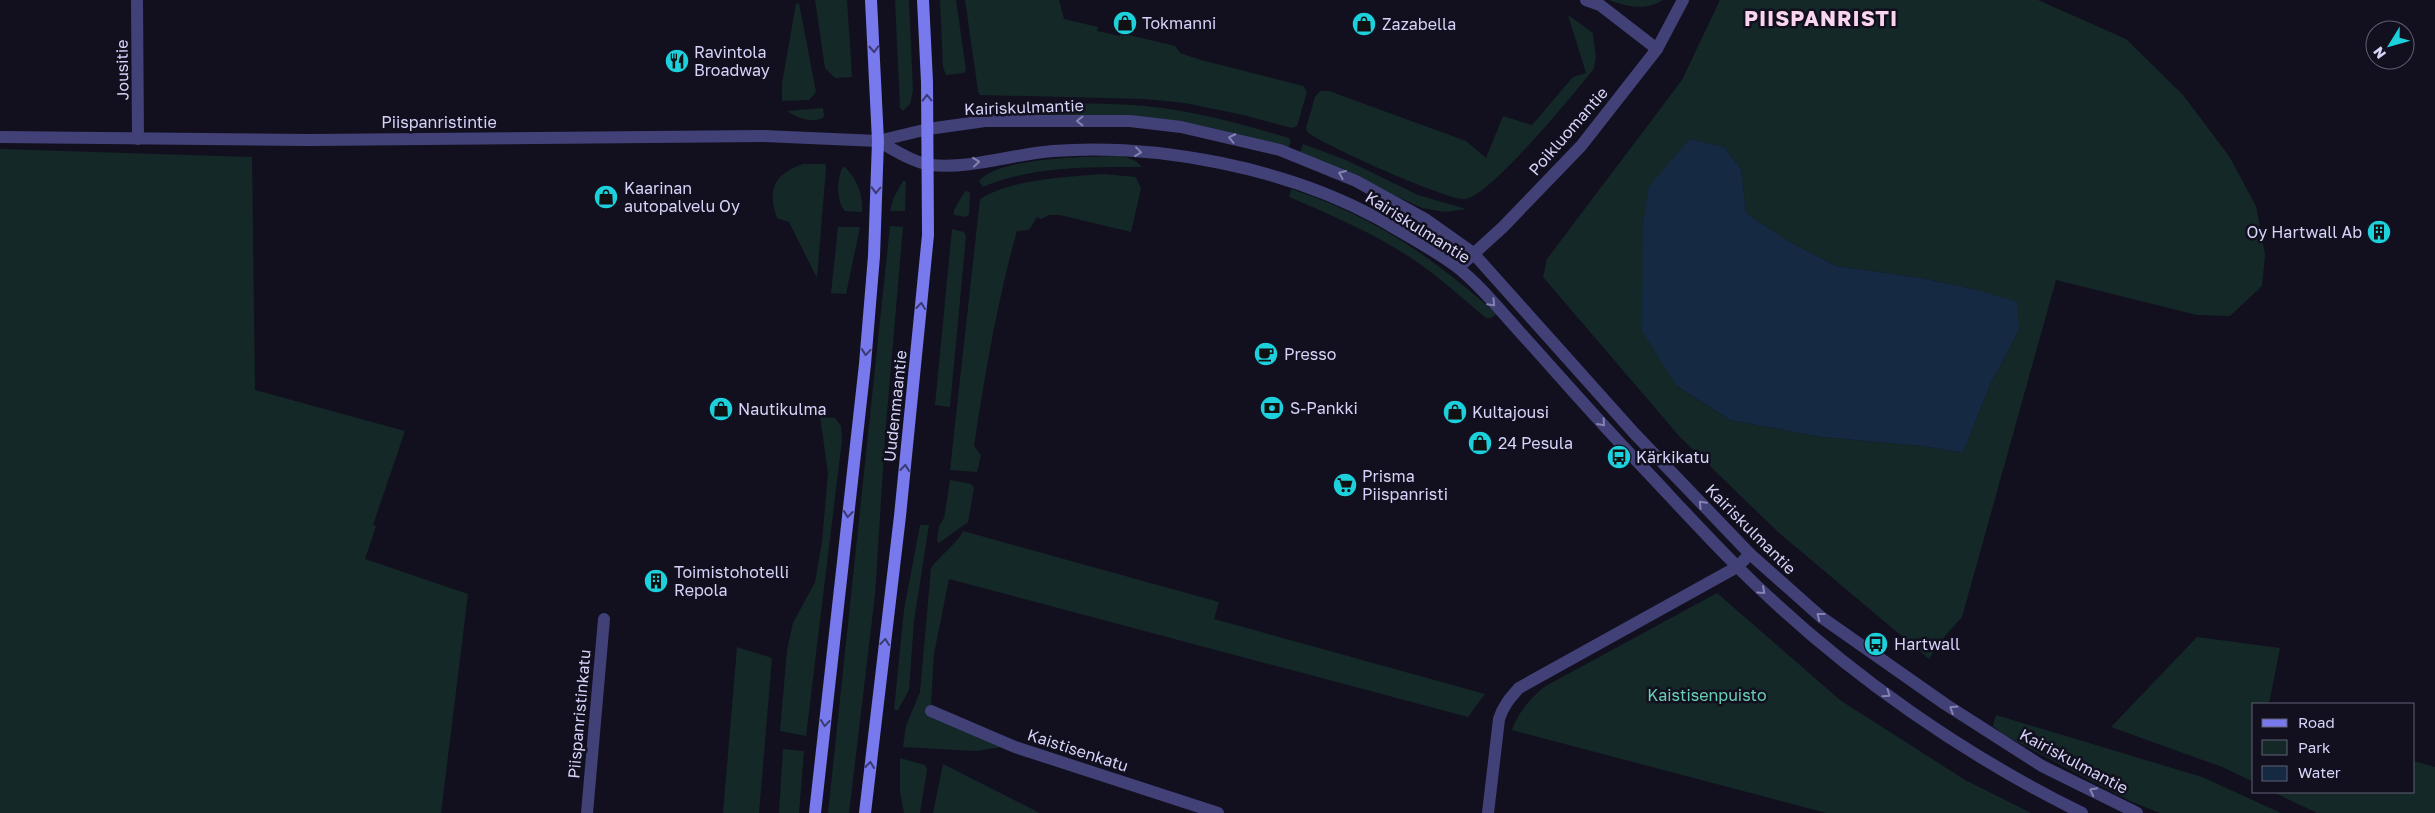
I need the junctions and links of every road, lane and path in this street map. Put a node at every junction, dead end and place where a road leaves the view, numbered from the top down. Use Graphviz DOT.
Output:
graph roads {
  1 [pos="137,0"];
  2 [pos="871,0"];
  3 [pos="923,0"];
  4 [pos="1586,0"];
  5 [pos="1683,0"];
  6 [pos="1657,49"];
  7 [pos="928,129"];
  8 [pos="0,137"];
  9 [pos="138,139"];
  10 [pos="878,142"];
  11 [pos="928,165"];
  12 [pos="1473,253"];
  13 [pos="1458,268"];
  14 [pos="1750,554"];
  15 [pos="1737,566"];
  16 [pos="604,619"];
  17 [pos="931,711"];
  18 [pos="587,813"];
  19 [pos="815,813"];
  20 [pos="865,813"];
  21 [pos="1218,813"];
  22 [pos="1488,813"];
  23 [pos="2082,813"];
  24 [pos="2137,813"];
  1 -- 9 [label="street, Jousitie"];
  2 -- 10 [label="main road, one-way"];
  7 -- 3 [label="main road, Uudenmaantie, one-way"];
  4 -- 6 [label="street"];
  5 -- 6 [label="street, Poikluomantie"];
  6 -- 12 [label="street, Poikluomantie"];
  7 -- 10 [label="street, Kairiskulmantie"];
  7 -- 11 [label="main road, Uudenmaantie"];
  12 -- 7 [label="street, Kairiskulmantie, one-way"];
  8 -- 9 [label="street, Piispanristintie"];
  9 -- 10 [label="street, Piispanristintie"];
  10 -- 11 [label="street, Kairiskulmantie"];
  10 -- 19 [label="main road, one-way"];
  11 -- 13 [label="street, Kairiskulmantie, one-way"];
  20 -- 11 [label="main road, Uudenmaantie, one-way"];
  12 -- 13 [label="street, Poikluomantie"];
  14 -- 12 [label="street, Kairiskulmantie, one-way"];
  13 -- 15 [label="street, Kairiskulmantie, one-way"];
  14 -- 15 [label="street"];
  24 -- 14 [label="street, Kairiskulmantie, one-way"];
  15 -- 22 [label="street"];
  15 -- 23 [label="street, Kairiskulmantie, one-way"];
  16 -- 18 [label="street, Piispanristinkatu"];
  17 -- 21 [label="street, Kaistisenkatu"];
}
